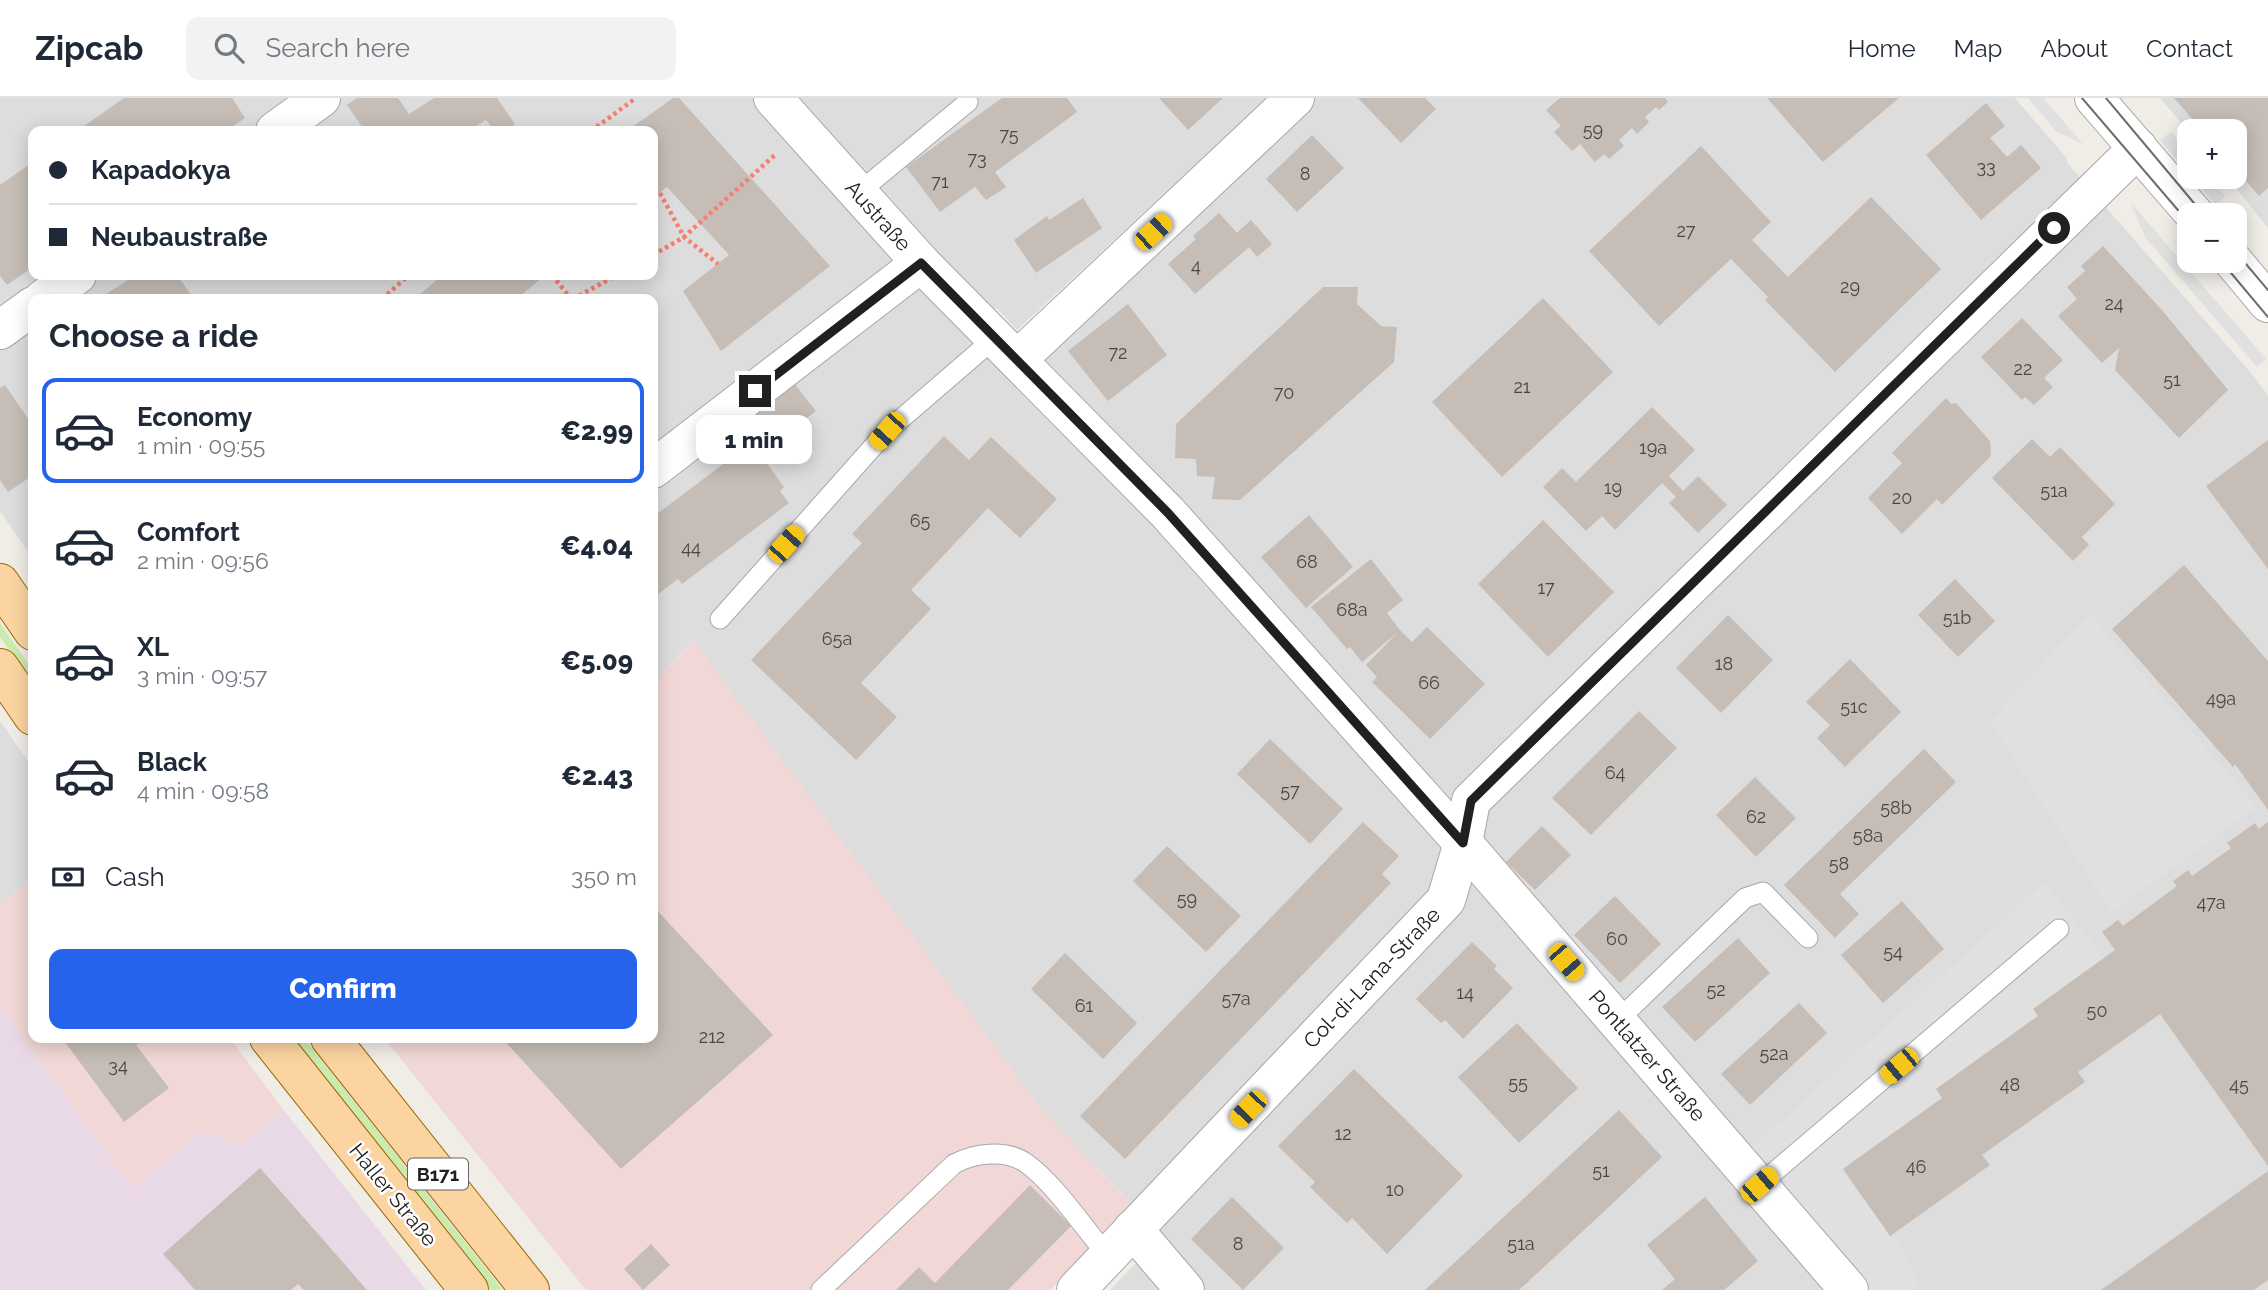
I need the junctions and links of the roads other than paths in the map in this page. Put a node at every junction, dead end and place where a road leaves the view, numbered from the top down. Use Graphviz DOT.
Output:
graph roads {
  1 [pos="321,98"];
  2 [pos="773,98"];
  3 [pos="1295,98"];
  4 [pos="2094,98"];
  5 [pos="968,102"];
  6 [pos="282,126"];
  7 [pos="2138,148"];
  8 [pos="858,193"];
  9 [pos="2185,203"];
  10 [pos="921,263"];
  11 [pos="2243,273"];
  12 [pos="70,280"];
  13 [pos="50,294"];
  14 [pos="2268,303"];
  15 [pos="28,310"];
  16 [pos="0,330"];
  17 [pos="1007,348"];
  18 [pos="658,465"];
  19 [pos="0,583"];
  20 [pos="720,619"];
  21 [pos="28,624"];
  22 [pos="0,668"];
  23 [pos="28,709"];
  24 [pos="1463,843"];
  25 [pos="2059,929"];
  26 [pos="1808,938"];
  27 [pos="1617,1021"];
  28 [pos="272,1043"];
  29 [pos="338,1048"];
  30 [pos="1759,1185"];
  31 [pos="1133,1229"];
  32 [pos="1108,1256"];
  33 [pos="469,1290"];
  34 [pos="530,1290"];
  35 [pos="821,1290"];
  36 [pos="1076,1290"];
  37 [pos="1185,1290"];
  38 [pos="1849,1290"];
  1 -- 6 [label="street"];
  2 -- 8 [label="street, Austraße"];
  3 -- 17 [label="street"];
  4 -- 7 [label="street"];
  5 -- 8 [label="lane"];
  7 -- 9 [label="street"];
  7 -- 24 [label="street, Col-di-Lana-Straße"];
  8 -- 10 [label="street, Austraße"];
  10 -- 17 [label="street, Austraße"];
  10 -- 18 [label="street"];
  11 -- 14 [label="street"];
  12 -- 13 [label="street"];
  15 -- 16 [label="street"];
  17 -- 20 [label="lane"];
  17 -- 24 [label="street, Pontlatzer Straße"];
  19 -- 21 [label="main road"];
  22 -- 23 [label="main road"];
  24 -- 27 [label="street, Pontlatzer Straße"];
  24 -- 31 [label="street, Col-di-Lana-Straße"];
  25 -- 30 [label="lane"];
  26 -- 27 [label="lane"];
  27 -- 30 [label="street, Pontlatzer Straße"];
  28 -- 33 [label="main road, Haller Straße / B171"];
  29 -- 34 [label="main road, B171"];
  30 -- 38 [label="street, Pontlatzer Straße"];
  31 -- 32 [label="street, Col-di-Lana-Straße"];
  31 -- 37 [label="street"];
  32 -- 35 [label="lane"];
  32 -- 36 [label="street, Col-di-Lana-Straße"];
}
